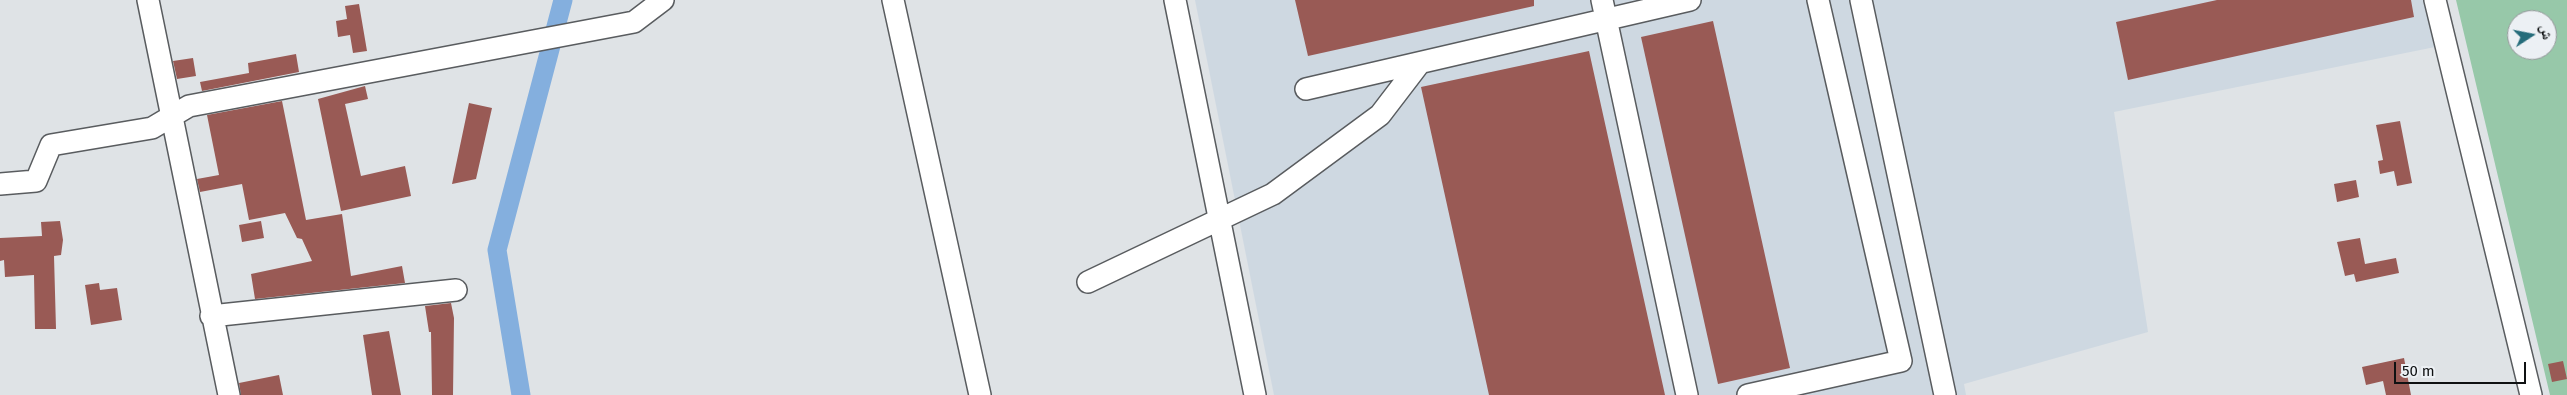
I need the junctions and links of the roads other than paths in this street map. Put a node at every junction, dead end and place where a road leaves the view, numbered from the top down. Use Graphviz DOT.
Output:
graph roads {
  1 [pos="148,0"];
  2 [pos="662,0"];
  3 [pos="893,0"];
  4 [pos="1175,0"];
  5 [pos="1602,0"];
  6 [pos="1690,0"];
  7 [pos="1818,0"];
  8 [pos="1860,0"];
  9 [pos="2436,0"];
  10 [pos="1606,21"];
  11 [pos="1419,64"];
  12 [pos="1306,89"];
  13 [pos="171,117"];
  14 [pos="0,184"];
  15 [pos="1220,219"];
  16 [pos="1088,282"];
  17 [pos="456,290"];
  18 [pos="212,316"];
  19 [pos="229,395"];
  20 [pos="980,395"];
  21 [pos="1255,395"];
  22 [pos="1687,395"];
  23 [pos="1748,395"];
  24 [pos="1945,395"];
  25 [pos="2531,395"];
  1 -- 13 [label="street"];
  2 -- 13 [label="street"];
  3 -- 20 [label="street"];
  4 -- 15 [label="street"];
  5 -- 10 [label="street"];
  6 -- 10 [label="street"];
  7 -- 23 [label="street"];
  8 -- 24 [label="street"];
  9 -- 25 [label="street"];
  10 -- 11 [label="street"];
  10 -- 22 [label="street"];
  11 -- 12 [label="street"];
  11 -- 15 [label="street"];
  13 -- 14 [label="street"];
  13 -- 18 [label="street"];
  15 -- 16 [label="street"];
  15 -- 21 [label="street"];
  17 -- 18 [label="street"];
  18 -- 19 [label="street"];
}
